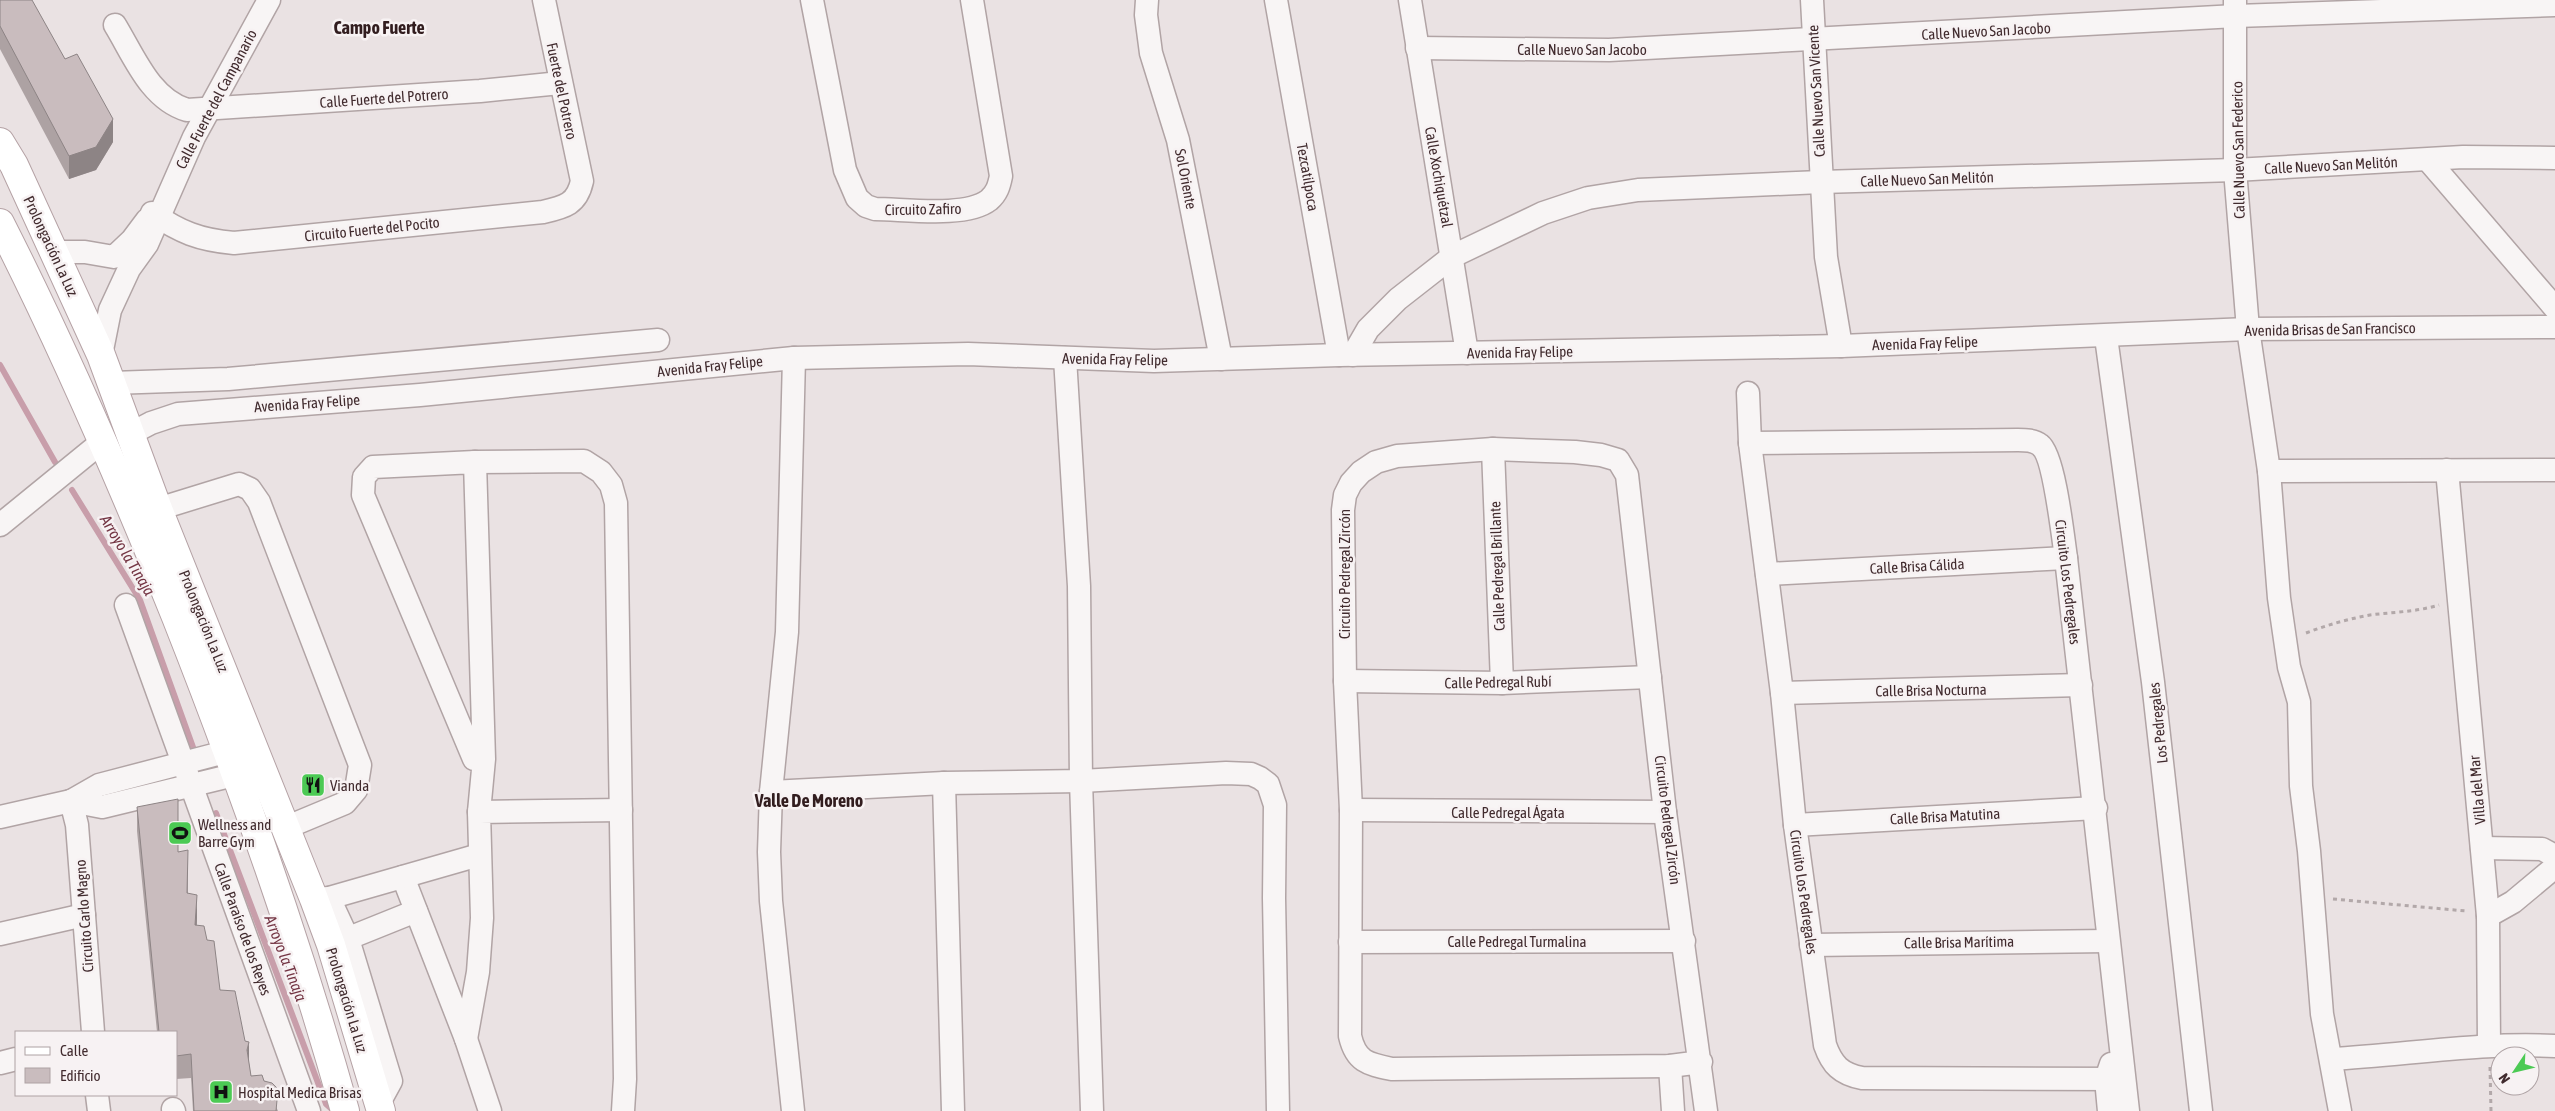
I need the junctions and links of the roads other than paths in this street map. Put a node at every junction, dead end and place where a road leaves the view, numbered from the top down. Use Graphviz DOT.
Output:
graph roads {
  1 [pos="269,0"];
  2 [pos="544,0"];
  3 [pos="812,0"];
  4 [pos="972,0"];
  5 [pos="1146,0"];
  6 [pos="1276,0"];
  7 [pos="1410,0"];
  8 [pos="1812,0"];
  9 [pos="2555,5"];
  10 [pos="2236,8"];
  11 [pos="115,25"];
  12 [pos="1813,41"];
  13 [pos="1417,48"];
  14 [pos="560,83"];
  15 [pos="209,110"];
  16 [pos="0,142"];
  17 [pos="2555,158"];
  18 [pos="2428,160"];
  19 [pos="2235,170"];
  20 [pos="582,181"];
  21 [pos="1821,182"];
  22 [pos="159,210"];
  23 [pos="0,223"];
  24 [pos="52,252"];
  25 [pos="1453,256"];
  26 [pos="121,263"];
  27 [pos="2555,308"];
  28 [pos="2555,327"];
  29 [pos="2248,329"];
  30 [pos="2106,337"];
  31 [pos="658,340"];
  32 [pos="1841,346"];
  33 [pos="1467,353"];
  34 [pos="101,354"];
  35 [pos="1346,355"];
  36 [pos="794,358"];
  37 [pos="1065,358"];
  38 [pos="1221,359"];
  39 [pos="112,383"];
  40 [pos="1748,393"];
  41 [pos="130,434"];
  42 [pos="103,441"];
  43 [pos="1750,444"];
  44 [pos="1493,449"];
  45 [pos="475,462"];
  46 [pos="2448,470"];
  47 [pos="2555,470"];
  48 [pos="2268,471"];
  49 [pos="158,509"];
  50 [pos="0,525"];
  51 [pos="2066,558"];
  52 [pos="1767,574"];
  53 [pos="126,605"];
  54 [pos="1650,677"];
  55 [pos="1345,681"];
  56 [pos="1502,683"];
  57 [pos="2081,685"];
  58 [pos="1782,693"];
  59 [pos="484,759"];
  60 [pos="233,762"];
  61 [pos="183,764"];
  62 [pos="1081,781"];
  63 [pos="944,783"];
  64 [pos="192,786"];
  65 [pos="771,792"];
  66 [pos="71,801"];
  67 [pos="2096,808"];
  68 [pos="621,810"];
  69 [pos="1350,810"];
  70 [pos="479,812"];
  71 [pos="1665,812"];
  72 [pos="0,817"];
  73 [pos="1795,825"];
  74 [pos="285,828"];
  75 [pos="2482,848"];
  76 [pos="479,855"];
  77 [pos="2555,856"];
  78 [pos="2555,867"];
  79 [pos="403,877"];
  80 [pos="321,898"];
  81 [pos="416,911"];
  82 [pos="84,915"];
  83 [pos="2488,916"];
  84 [pos="0,934"];
  85 [pos="1684,941"];
  86 [pos="2107,941"];
  87 [pos="339,942"];
  88 [pos="1350,942"];
  89 [pos="1811,945"];
  90 [pos="92,1031"];
  91 [pos="466,1039"];
  92 [pos="2489,1045"];
  93 [pos="2555,1046"];
  94 [pos="15,1059"];
  95 [pos="2331,1059"];
  96 [pos="1701,1062"];
  97 [pos="0,1063"];
  98 [pos="1670,1066"];
  99 [pos="2114,1079"];
  100 [pos="97,1096"];
  101 [pos="380,1107"];
  102 [pos="99,1111"];
  103 [pos="309,1111"];
  104 [pos="345,1111"];
  105 [pos="490,1111"];
  106 [pos="623,1111"];
  107 [pos="793,1111"];
  108 [pos="953,1111"];
  109 [pos="1092,1111"];
  110 [pos="1278,1111"];
  111 [pos="1673,1111"];
  112 [pos="1706,1111"];
  113 [pos="2109,1111"];
  114 [pos="2128,1111"];
  115 [pos="2201,1111"];
  116 [pos="2340,1111"];
  1 -- 15 [label="street, Calle Fuerte del Campanario"];
  2 -- 14 [label="street, Fuerte del Potrero"];
  3 -- 4 [label="street, Circuito Zafiro"];
  5 -- 38 [label="street, Sol Oriente"];
  6 -- 35 [label="street, Tezcatilpoca"];
  7 -- 13 [label="street, Calle Xochiquétzal"];
  8 -- 12 [label="street, Calle Nuevo San Vicente"];
  9 -- 10 [label="street, Calle Nuevo San Jacobo"];
  10 -- 12 [label="street, Calle Nuevo San Jacobo"];
  10 -- 19 [label="street, Calle Nuevo San Federico"];
  11 -- 15 [label="street, Calle Fuerte del Potrero"];
  12 -- 13 [label="street, Calle Nuevo San Jacobo"];
  12 -- 21 [label="street, Calle Nuevo San Vicente"];
  13 -- 25 [label="street, Calle Xochiquétzal"];
  14 -- 15 [label="street, Calle Fuerte del Potrero"];
  14 -- 20 [label="street, Fuerte del Potrero"];
  15 -- 22 [label="street, Calle Fuerte del Campanario"];
  16 -- 24 [label="main road, Prolongación La Luz"];
  17 -- 18 [label="street, Calle Nuevo San Melitón"];
  18 -- 19 [label="street, Calle Nuevo San Melitón"];
  18 -- 27 [label="street"];
  19 -- 21 [label="street, Calle Nuevo San Melitón"];
  19 -- 29 [label="street, Calle Nuevo San Federico"];
  20 -- 22 [label="street, Circuito Fuerte del Pocito"];
  21 -- 25 [label="street, Calle Nuevo San Melitón"];
  21 -- 32 [label="street, Calle Nuevo San Vicente"];
  22 -- 26 [label="street, Calle Fuerte del Campanario"];
  23 -- 42 [label="main road, Prolongación La Luz"];
  24 -- 26 [label="street"];
  24 -- 34 [label="main road, Prolongación La Luz"];
  25 -- 33 [label="street, Calle Xochiquétzal"];
  25 -- 35 [label="street, Calle Nuevo San Melitón"];
  26 -- 34 [label="street, Calle Fuerte del Campanario"];
  28 -- 29 [label="street, Avenida Brisas de San Francisco"];
  29 -- 30 [label="street, Avenida Brisas de San Francisco"];
  29 -- 48 [label="street, Calle Nuevo San Federico"];
  30 -- 32 [label="street, Avenida Fray Felipe"];
  30 -- 115 [label="street, Los Pedregales"];
  31 -- 39 [label="street, Avenida Fray Felipe"];
  32 -- 33 [label="street, Avenida Fray Felipe"];
  33 -- 35 [label="street, Avenida Fray Felipe"];
  34 -- 39 [label="main road, Prolongación La Luz"];
  35 -- 38 [label="street, Avenida Fray Felipe"];
  36 -- 37 [label="street, Avenida Fray Felipe"];
  36 -- 41 [label="street, Avenida Fray Felipe"];
  36 -- 65 [label="street"];
  37 -- 38 [label="street, Avenida Fray Felipe"];
  37 -- 62 [label="street"];
  39 -- 41 [label="main road, Prolongación La Luz"];
  40 -- 43 [label="street, Circuito Los Pedregales"];
  41 -- 49 [label="main road, Prolongación La Luz"];
  42 -- 50 [label="street"];
  42 -- 60 [label="main road, Prolongación La Luz"];
  43 -- 51 [label="street, Circuito Los Pedregales"];
  43 -- 52 [label="street, Circuito Los Pedregales"];
  44 -- 54 [label="street, Circuito Pedregal Zircón"];
  44 -- 55 [label="street, Circuito Pedregal Zircón"];
  44 -- 56 [label="street, Calle Pedregal Brillante"];
  45 -- 59 [label="street"];
  45 -- 59 [label="street"];
  45 -- 68 [label="street"];
  46 -- 47 [label="street"];
  46 -- 48 [label="street"];
  46 -- 75 [label="street, Villa del Mar"];
  48 -- 95 [label="street, Calle Nuevo San Federico"];
  49 -- 74 [label="main road, Prolongación La Luz"];
  49 -- 74 [label="street"];
  51 -- 52 [label="street, Calle Brisa Cálida"];
  51 -- 57 [label="street, Circuito Los Pedregales"];
  52 -- 58 [label="street, Circuito Los Pedregales"];
  53 -- 61 [label="street, Calle Paraíso de los Reyes"];
  54 -- 56 [label="street, Calle Pedregal Rubí"];
  54 -- 71 [label="street, Circuito Pedregal Zircón"];
  55 -- 56 [label="street, Calle Pedregal Rubí"];
  55 -- 69 [label="street, Circuito Pedregal Zircón"];
  57 -- 58 [label="street, Calle Brisa Nocturna"];
  57 -- 67 [label="street, Circuito Los Pedregales"];
  58 -- 73 [label="street, Circuito Los Pedregales"];
  59 -- 70 [label="street"];
  60 -- 61 [label="street"];
  60 -- 64 [label="street"];
  60 -- 104 [label="main road, Prolongación La Luz"];
  61 -- 64 [label="street, Calle Paraíso de los Reyes"];
  61 -- 66 [label="street"];
  62 -- 63 [label="street"];
  62 -- 109 [label="street"];
  62 -- 110 [label="street"];
  63 -- 65 [label="street"];
  63 -- 108 [label="street"];
  64 -- 66 [label="street"];
  64 -- 103 [label="street, Calle Paraíso de los Reyes"];
  65 -- 107 [label="street"];
  66 -- 72 [label="street"];
  66 -- 82 [label="street, Circuito Carlo Magno"];
  67 -- 73 [label="street, Calle Brisa Matutina"];
  67 -- 86 [label="street, Circuito Los Pedregales"];
  68 -- 70 [label="street"];
  68 -- 106 [label="street"];
  69 -- 71 [label="street, Calle Pedregal Ágata"];
  69 -- 88 [label="street, Circuito Pedregal Zircón"];
  70 -- 76 [label="street"];
  71 -- 85 [label="street, Circuito Pedregal Zircón"];
  73 -- 89 [label="street, Circuito Los Pedregales"];
  74 -- 80 [label="main road, Prolongación La Luz"];
  75 -- 77 [label="street"];
  75 -- 83 [label="street, Villa del Mar"];
  76 -- 79 [label="street"];
  76 -- 91 [label="street"];
  78 -- 83 [label="street"];
  79 -- 80 [label="street"];
  79 -- 81 [label="street"];
  80 -- 87 [label="main road, Prolongación La Luz"];
  81 -- 87 [label="street"];
  81 -- 91 [label="street"];
  82 -- 84 [label="street"];
  82 -- 90 [label="street, Circuito Carlo Magno"];
  83 -- 92 [label="street, Villa del Mar"];
  85 -- 88 [label="street, Calle Pedregal Turmalina"];
  85 -- 96 [label="street, Circuito Pedregal Zircón"];
  86 -- 89 [label="street, Calle Brisa Marítima"];
  86 -- 99 [label="street, Circuito Los Pedregales"];
  87 -- 101 [label="main road, Prolongación La Luz"];
  88 -- 98 [label="street, Circuito Pedregal Zircón"];
  89 -- 99 [label="street, Circuito Los Pedregales"];
  91 -- 105 [label="street"];
  92 -- 93 [label="street"];
  92 -- 95 [label="street"];
  94 -- 97 [label="street"];
  95 -- 116 [label="street, Calle Nuevo San Federico"];
  96 -- 98 [label="street, Circuito Pedregal Zircón"];
  96 -- 112 [label="street, Circuito Pedregal Zircón"];
  98 -- 111 [label="street"];
  99 -- 113 [label="street, Circuito Los Pedregales"];
  99 -- 114 [label="street, Circuito Los Pedregales"];
  100 -- 102 [label="street"];
}
